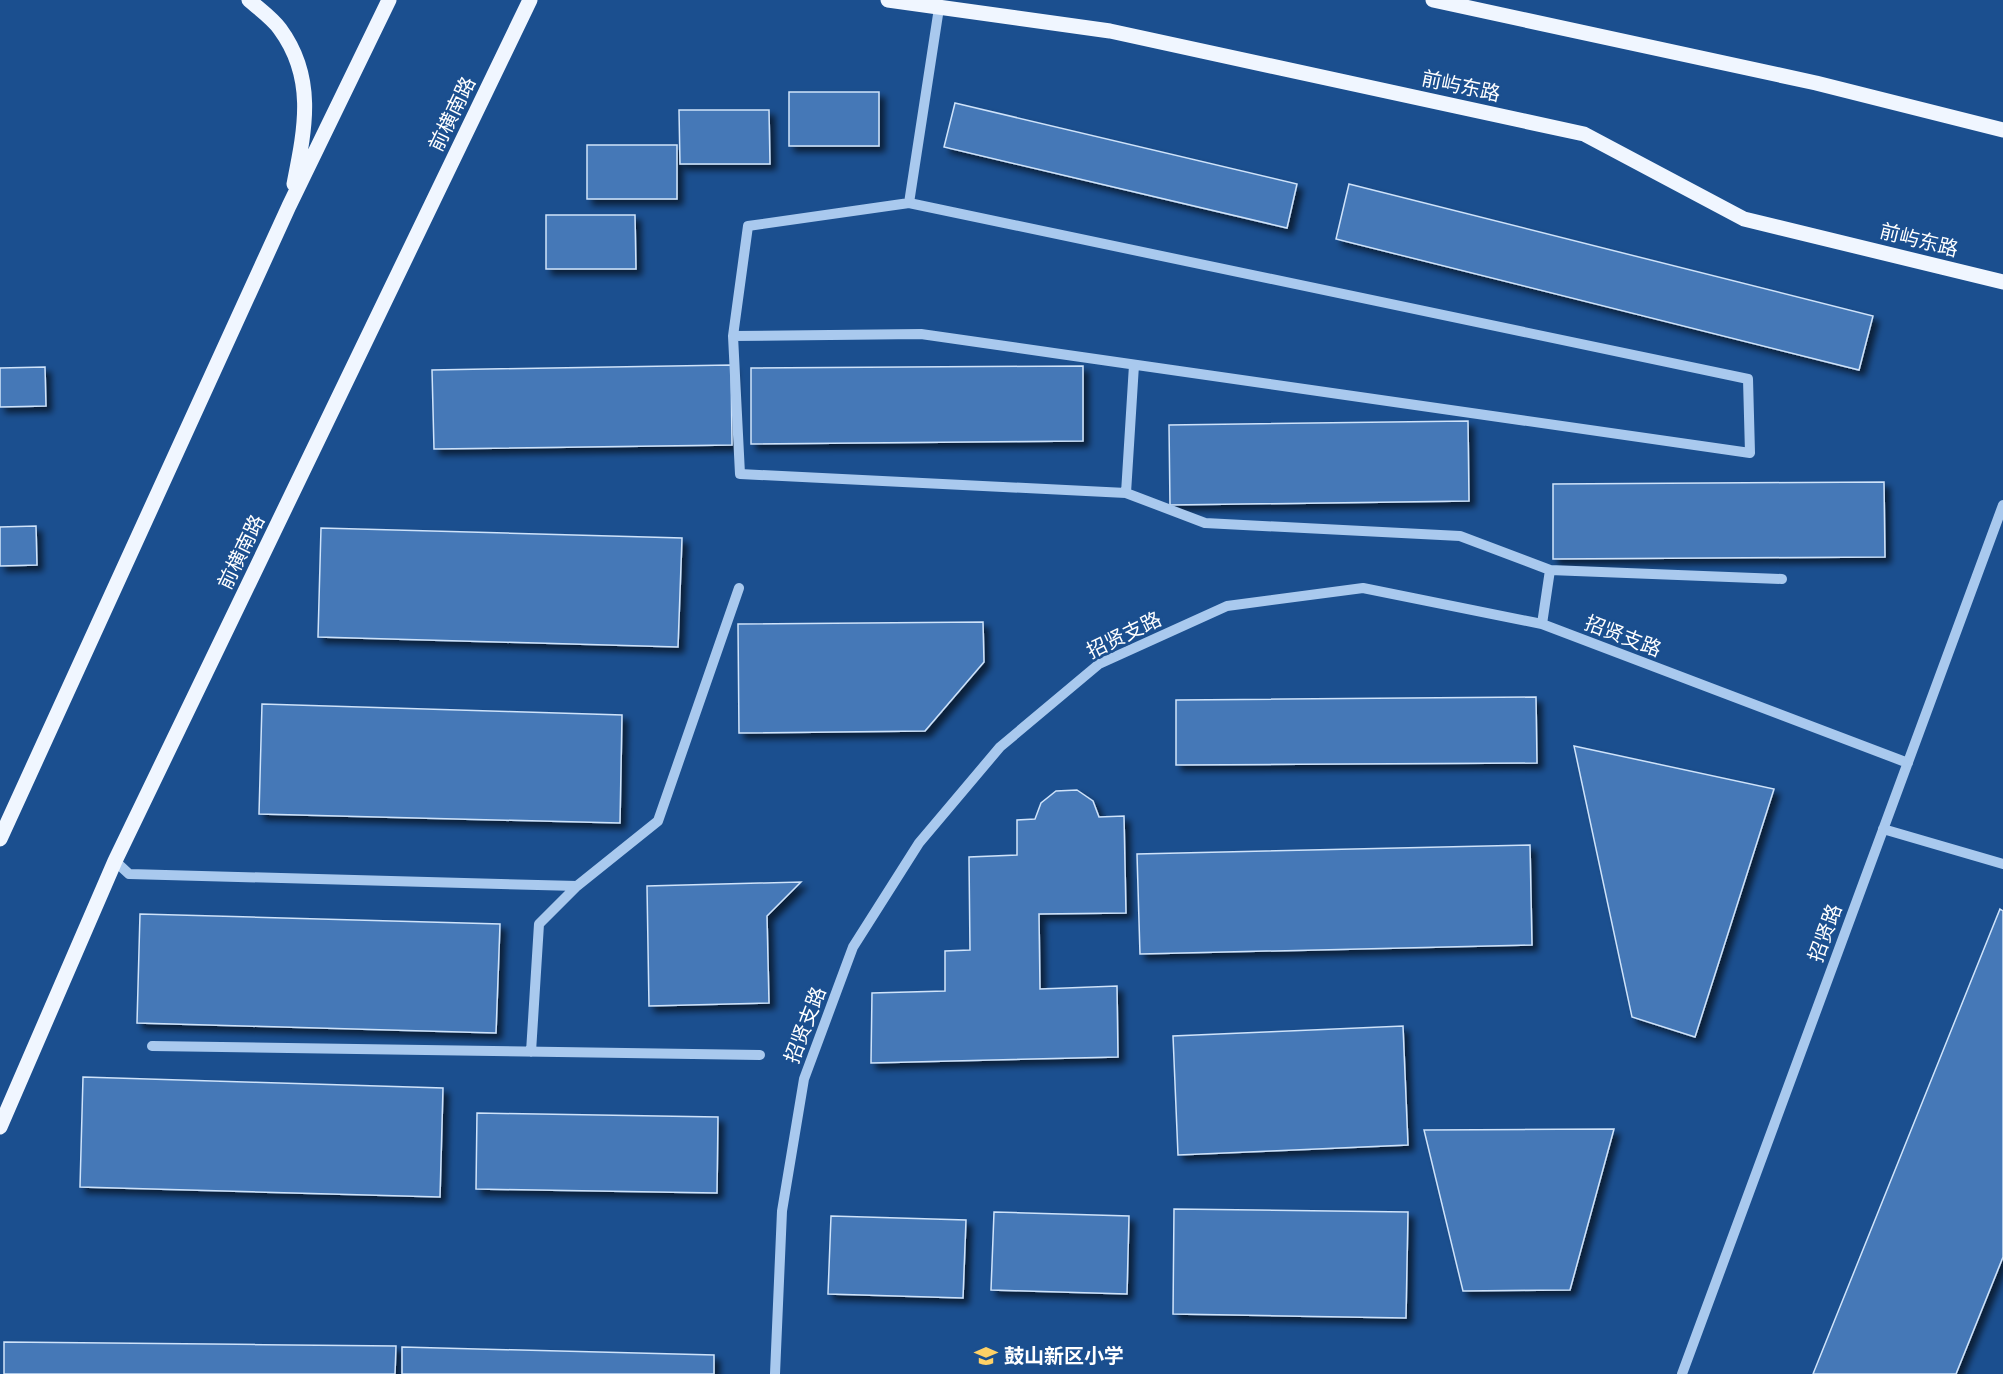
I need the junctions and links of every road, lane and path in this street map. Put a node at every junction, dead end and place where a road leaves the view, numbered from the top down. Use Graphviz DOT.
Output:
graph roads {
  1 [pos="249,0"];
  2 [pos="388,0"];
  3 [pos="530,0"];
  4 [pos="888,0"];
  5 [pos="1433,0"];
  6 [pos="939,8"];
  7 [pos="2003,130"];
  8 [pos="909,203"];
  9 [pos="289,206"];
  10 [pos="2003,282"];
  11 [pos="733,336"];
  12 [pos="1134,364"];
  13 [pos="1126,493"];
  14 [pos="2003,505"];
  15 [pos="1550,570"];
  16 [pos="1782,579"];
  17 [pos="739,588"];
  18 [pos="1542,624"];
  19 [pos="1908,763"];
  20 [pos="1883,829"];
  21 [pos="0,839"];
  22 [pos="115,861"];
  23 [pos="2003,864"];
  24 [pos="577,886"];
  25 [pos="152,1046"];
  26 [pos="531,1052"];
  27 [pos="760,1055"];
  28 [pos="0,1127"];
  29 [pos="775,1374"];
  30 [pos="1682,1374"];
  1 -- 9 [label="main road"];
  2 -- 9 [label="main road"];
  3 -- 22 [label="main road, 前横南路"];
  4 -- 6 [label="main road, 前屿东路"];
  5 -- 7 [label="main road"];
  6 -- 8 [label="street"];
  6 -- 10 [label="main road, 前屿东路"];
  8 -- 11 [label="street"];
  8 -- 12 [label="street"];
  9 -- 21 [label="main road"];
  11 -- 12 [label="street"];
  11 -- 13 [label="street"];
  12 -- 13 [label="street"];
  13 -- 15 [label="street"];
  14 -- 19 [label="street, 招贤路"];
  15 -- 16 [label="street"];
  15 -- 18 [label="street"];
  17 -- 24 [label="street"];
  18 -- 19 [label="street, 招贤支路"];
  18 -- 29 [label="street, 招贤支路"];
  19 -- 20 [label="street, 招贤路"];
  20 -- 23 [label="street"];
  20 -- 30 [label="street, 招贤路"];
  22 -- 24 [label="street"];
  22 -- 28 [label="main road, 前横南路"];
  24 -- 26 [label="street"];
  25 -- 26 [label="street"];
  26 -- 27 [label="street"];
}
